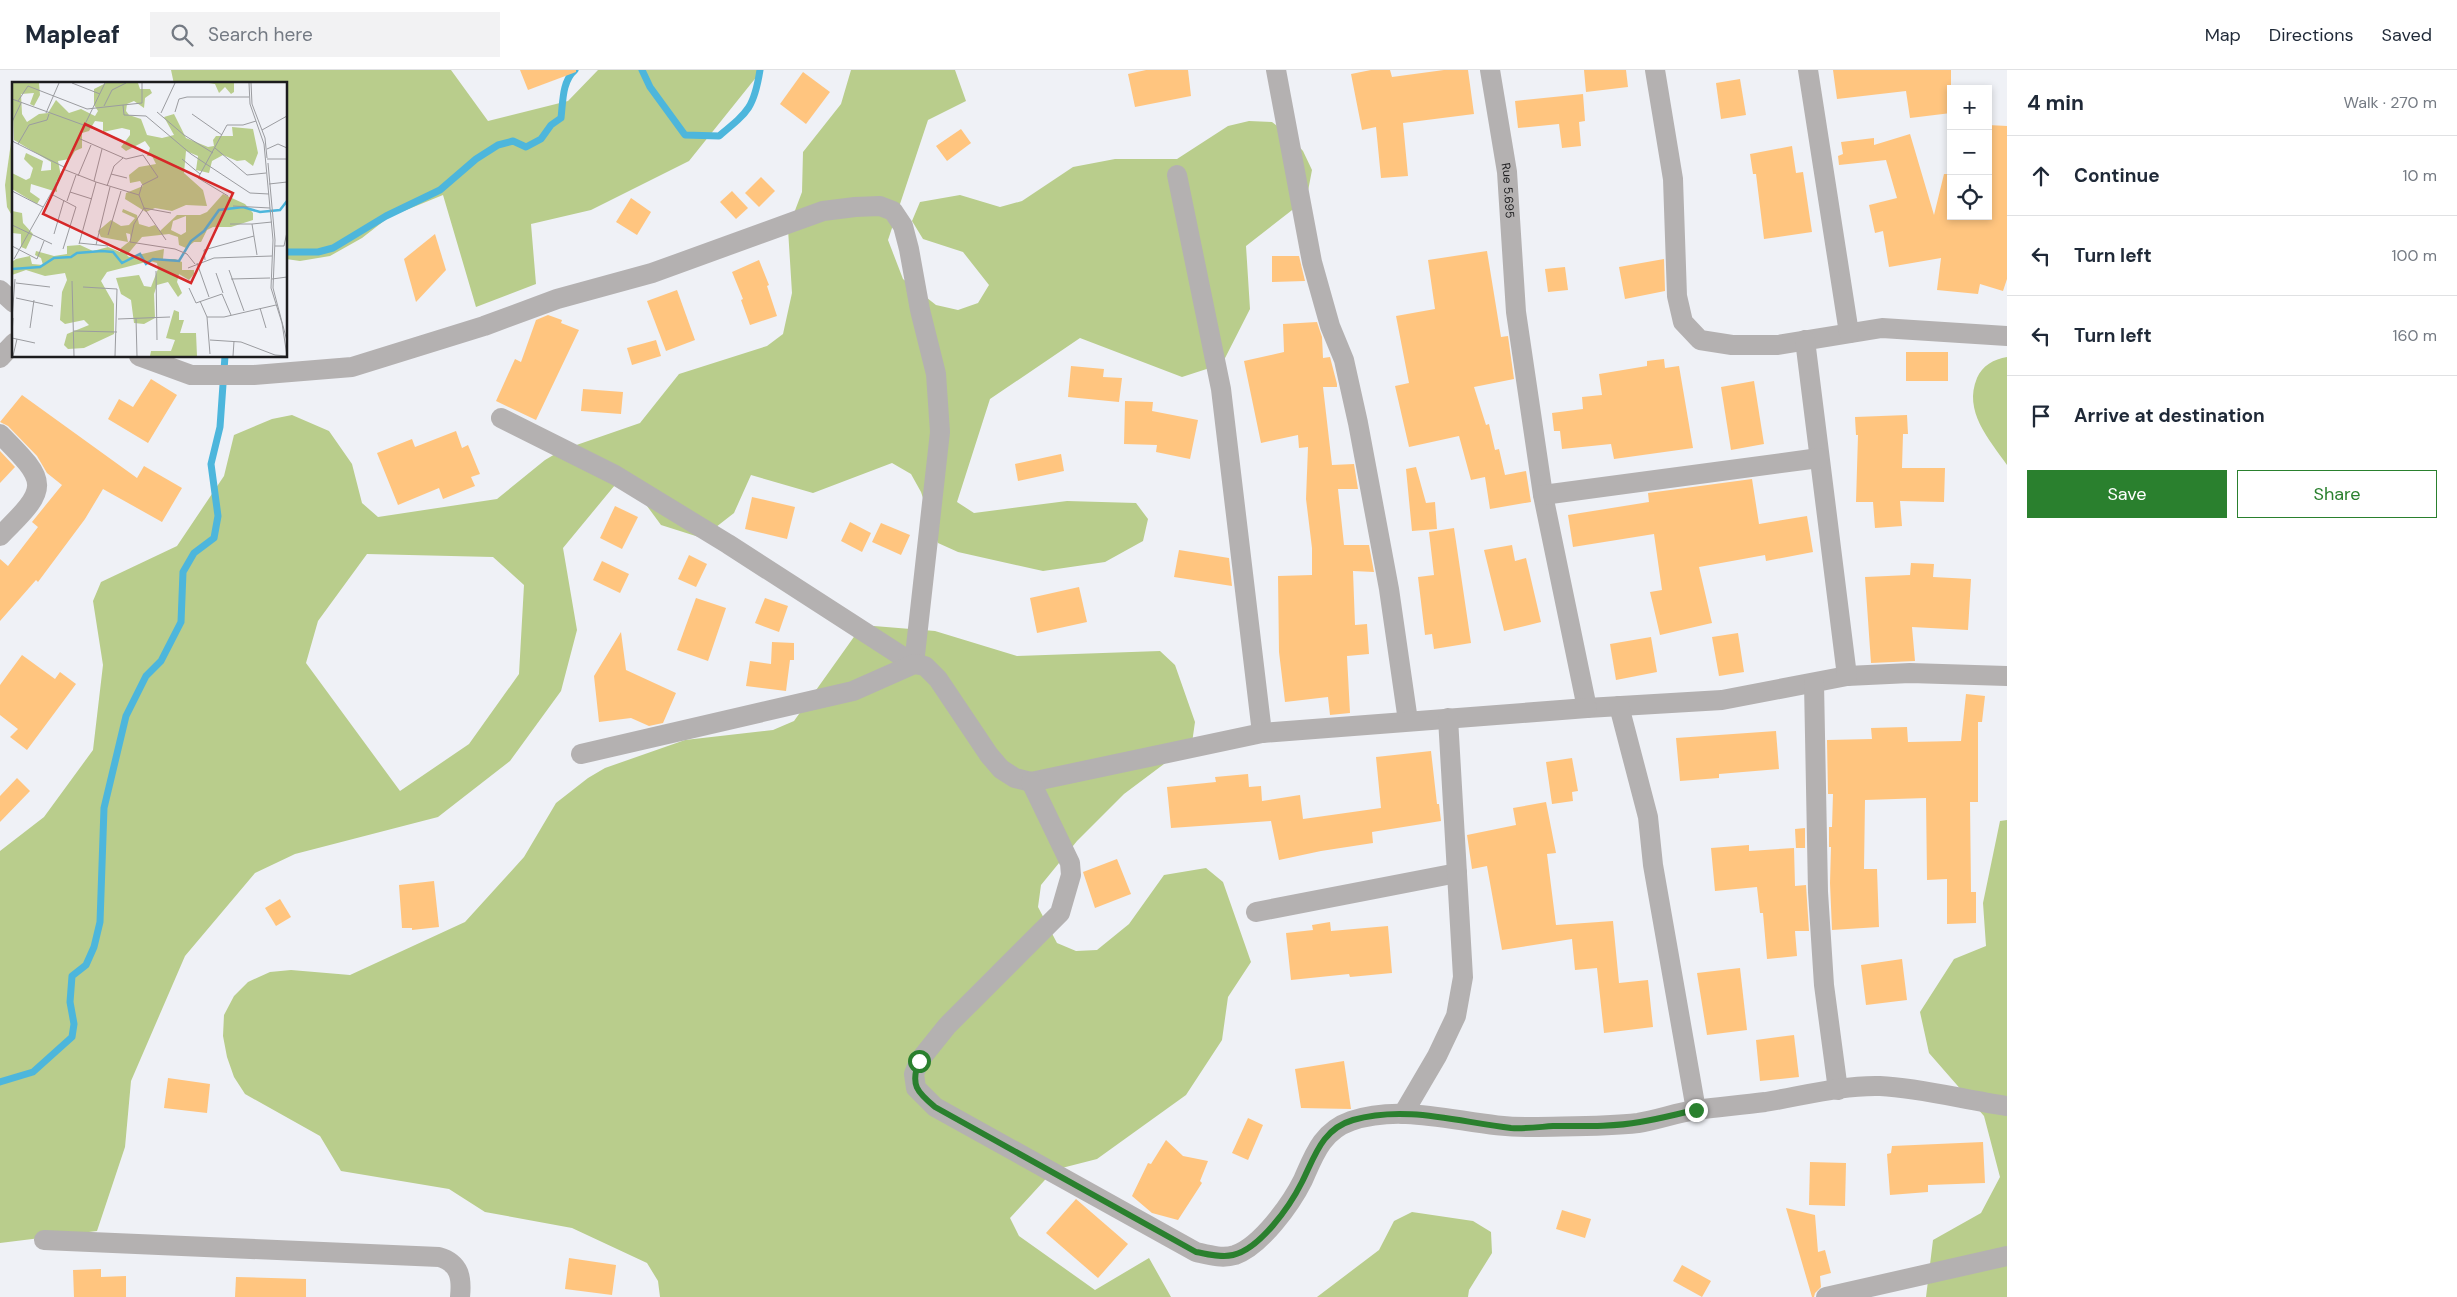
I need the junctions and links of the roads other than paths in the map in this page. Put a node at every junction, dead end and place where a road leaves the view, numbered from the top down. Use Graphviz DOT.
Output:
graph roads {
  1 [pos="1276,70"];
  2 [pos="1490,70"];
  3 [pos="1655,70"];
  4 [pos="1808,70"];
  5 [pos="1176,175"];
  6 [pos="0,290"];
  7 [pos="12,301"];
  8 [pos="1849,333"];
  9 [pos="2007,336"];
  10 [pos="1805,340"];
  11 [pos="12,345"];
  12 [pos="0,358"];
  13 [pos="144,358"];
  14 [pos="500,418"];
  15 [pos="0,434"];
  16 [pos="1819,458"];
  17 [pos="1543,495"];
  18 [pos="0,536"];
  19 [pos="914,664"];
  20 [pos="1847,676"];
  21 [pos="2007,676"];
  22 [pos="1814,683"];
  23 [pos="1619,706"];
  24 [pos="1587,708"];
  25 [pos="1448,718"];
  26 [pos="1408,721"];
  27 [pos="1262,732"];
  28 [pos="581,754"];
  29 [pos="1031,782"];
  30 [pos="1457,873"];
  31 [pos="1256,912"];
  32 [pos="1838,1090"];
  33 [pos="2007,1106"];
  34 [pos="1696,1110"];
  35 [pos="1403,1114"];
  36 [pos="44,1240"];
  37 [pos="2007,1256"];
  38 [pos="460,1297"];
  39 [pos="1826,1297"];
  1 -- 26 [label="street"];
  2 -- 17 [label="street, Rue 5.695"];
  3 -- 10 [label="street"];
  4 -- 8 [label="street"];
  5 -- 27 [label="street"];
  6 -- 7 [label="street"];
  8 -- 9 [label="street"];
  8 -- 10 [label="street"];
  10 -- 16 [label="street"];
  11 -- 12 [label="street"];
  13 -- 19 [label="street"];
  14 -- 19 [label="street"];
  15 -- 18 [label="street"];
  16 -- 17 [label="street"];
  16 -- 20 [label="street"];
  17 -- 24 [label="street, Rue 5.695"];
  19 -- 28 [label="street"];
  19 -- 29 [label="street"];
  20 -- 21 [label="street"];
  20 -- 22 [label="street"];
  22 -- 23 [label="street"];
  22 -- 32 [label="street"];
  23 -- 24 [label="street"];
  23 -- 34 [label="street"];
  24 -- 25 [label="street"];
  25 -- 26 [label="street"];
  25 -- 30 [label="street"];
  26 -- 27 [label="street"];
  27 -- 29 [label="street"];
  29 -- 35 [label="street"];
  30 -- 31 [label="street"];
  30 -- 35 [label="street"];
  32 -- 33 [label="street"];
  32 -- 34 [label="street"];
  34 -- 35 [label="street"];
  36 -- 38 [label="street"];
  37 -- 39 [label="street"];
}
